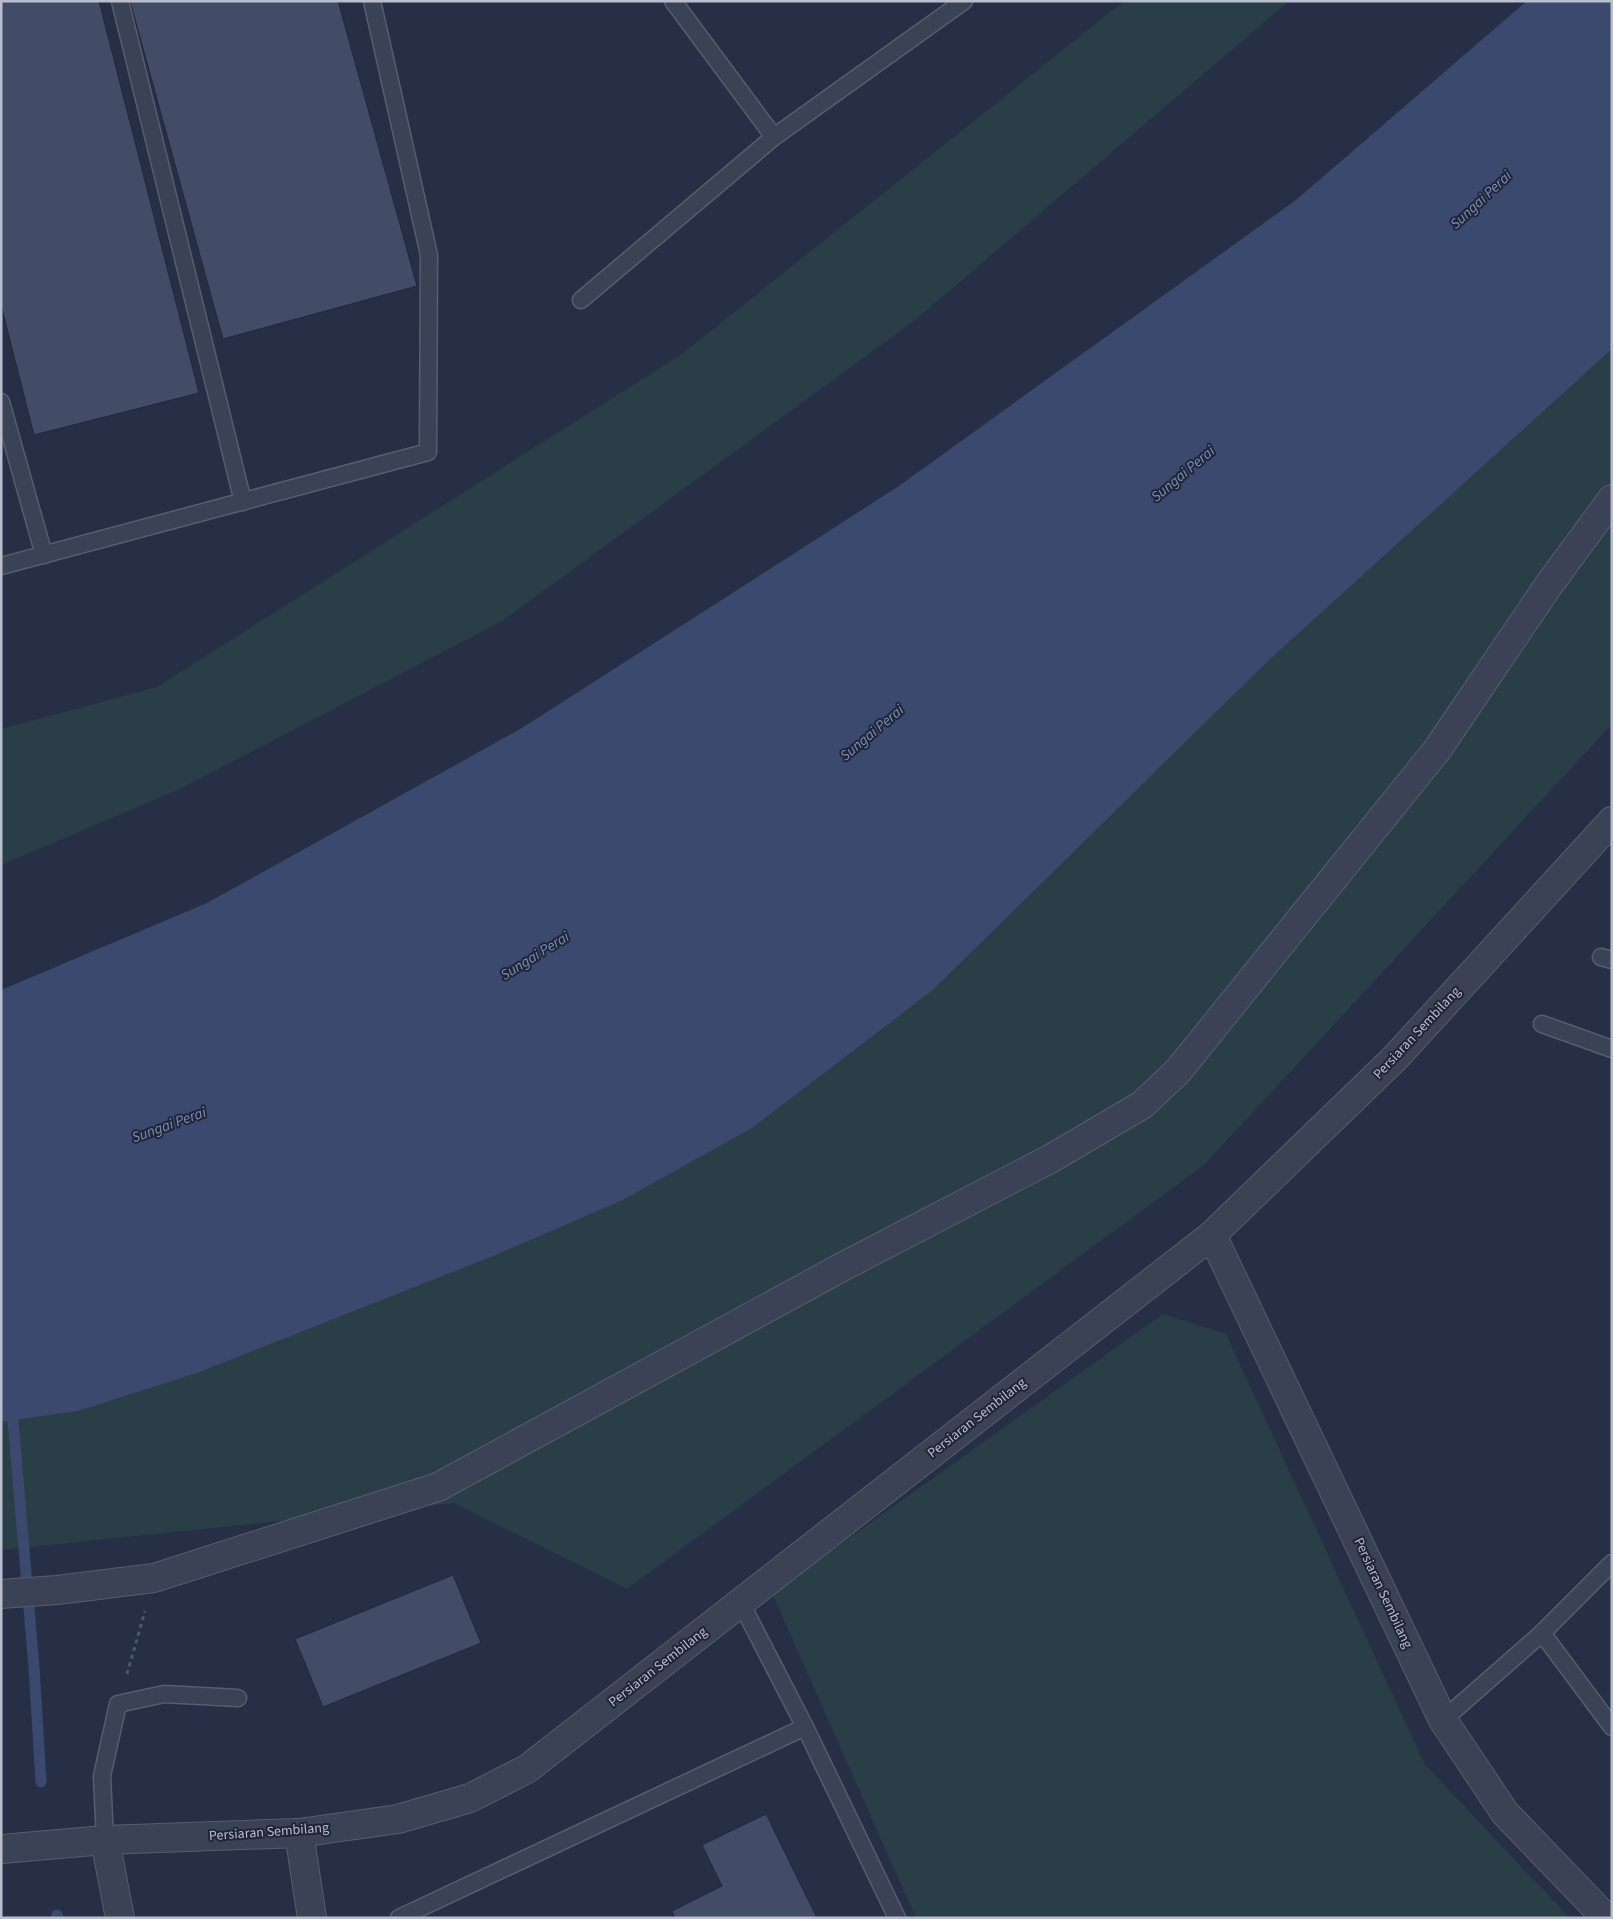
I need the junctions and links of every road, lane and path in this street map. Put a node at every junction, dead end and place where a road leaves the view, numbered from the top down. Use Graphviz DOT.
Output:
graph roads {
  1 [pos="120,1"];
  2 [pos="372,1"];
  3 [pos="673,1"];
  4 [pos="964,1"];
  5 [pos="774,136"];
  6 [pos="581,300"];
  7 [pos="1,402"];
  8 [pos="1612,499"];
  9 [pos="243,502"];
  10 [pos="44,554"];
  11 [pos="1,566"];
  12 [pos="1612,821"];
  13 [pos="1542,1024"];
  14 [pos="1612,1049"];
  15 [pos="1212,1235"];
  16 [pos="1612,1563"];
  17 [pos="154,1578"];
  18 [pos="1,1594"];
  19 [pos="741,1603"];
  20 [pos="1542,1633"];
  21 [pos="238,1698"];
  22 [pos="118,1704"];
  23 [pos="1443,1720"];
  24 [pos="805,1727"];
  25 [pos="1612,1727"];
  26 [pos="299,1833"];
  27 [pos="106,1840"];
  28 [pos="1,1849"];
  29 [pos="120,1918"];
  30 [pos="312,1918"];
  31 [pos="399,1918"];
  32 [pos="898,1918"];
  33 [pos="1606,1918"];
  1 -- 9 [label="lane"];
  2 -- 9 [label="lane"];
  3 -- 5 [label="lane"];
  4 -- 5 [label="lane"];
  5 -- 6 [label="lane"];
  7 -- 10 [label="lane"];
  8 -- 17 [label="street"];
  9 -- 10 [label="lane"];
  10 -- 11 [label="lane"];
  12 -- 15 [label="street, Persiaran Sembilang"];
  13 -- 14 [label="lane"];
  15 -- 19 [label="street, Persiaran Sembilang"];
  15 -- 23 [label="street, Persiaran Sembilang"];
  16 -- 20 [label="lane"];
  17 -- 18 [label="street"];
  17 -- 22 [label="path"];
  19 -- 24 [label="lane"];
  19 -- 26 [label="street, Persiaran Sembilang"];
  20 -- 23 [label="lane"];
  20 -- 25 [label="lane"];
  21 -- 22 [label="lane"];
  22 -- 27 [label="lane"];
  23 -- 33 [label="street, Persiaran Sembilang"];
  24 -- 31 [label="lane"];
  24 -- 32 [label="lane"];
  26 -- 27 [label="street, Persiaran Sembilang"];
  26 -- 30 [label="street"];
  27 -- 28 [label="street, Persiaran Sembilang"];
  27 -- 29 [label="street"];
}
